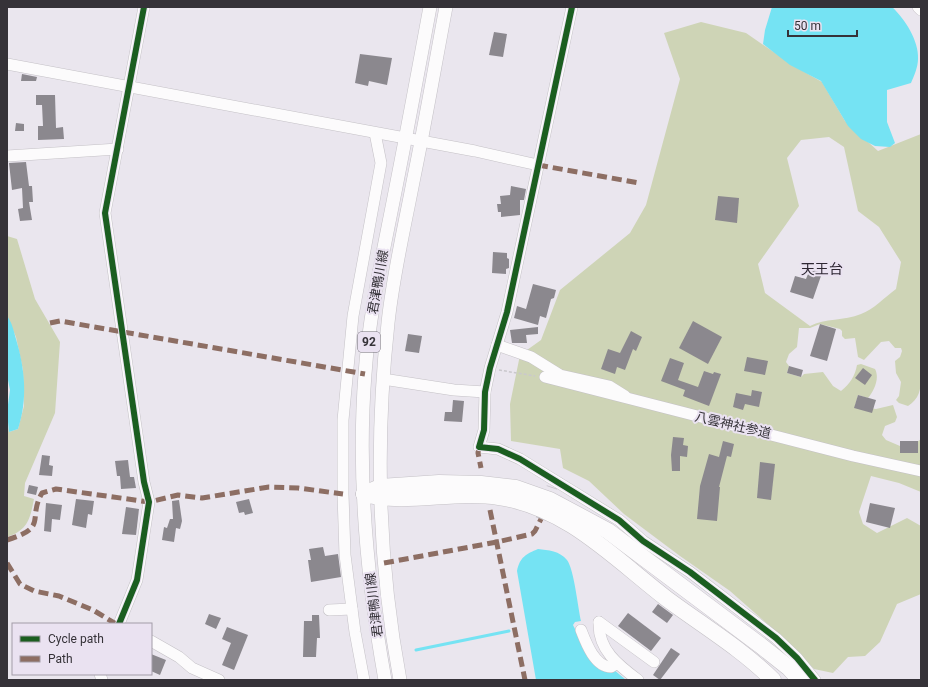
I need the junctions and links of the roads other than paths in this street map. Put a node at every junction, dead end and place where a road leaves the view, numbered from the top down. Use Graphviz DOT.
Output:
graph roads {
  1 [pos="144,7"];
  2 [pos="430,7"];
  3 [pos="446,7"];
  4 [pos="572,7"];
  5 [pos="918,7"];
  6 [pos="921,10"];
  7 [pos="7,64"];
  8 [pos="129,87"];
  9 [pos="374,133"];
  10 [pos="405,138"];
  11 [pos="421,141"];
  12 [pos="118,149"];
  13 [pos="7,156"];
  14 [pos="538,165"];
  15 [pos="497,345"];
  16 [pos="545,377"];
  17 [pos="384,379"];
  18 [pos="485,392"];
  19 [pos="628,399"];
  20 [pos="921,471"];
  21 [pos="380,492"];
  22 [pos="364,494"];
  23 [pos="352,609"];
  24 [pos="329,610"];
  25 [pos="119,623"];
  26 [pos="581,630"];
  27 [pos="152,642"];
  28 [pos="760,645"];
  29 [pos="738,651"];
  30 [pos="654,662"];
  31 [pos="616,664"];
  32 [pos="219,680"];
  33 [pos="364,680"];
  34 [pos="385,680"];
  35 [pos="400,680"];
  36 [pos="638,680"];
  37 [pos="760,680"];
  38 [pos="773,680"];
  39 [pos="785,680"];
  40 [pos="800,680"];
  41 [pos="815,680"];
  1 -- 8 [label="street"];
  2 -- 10 [label="main road, 君津鴨川線 / 92"];
  3 -- 11 [label="main road, 君津鴨川線 / 92"];
  4 -- 14 [label="street"];
  5 -- 6 [label="street"];
  7 -- 8 [label="street"];
  8 -- 9 [label="street"];
  8 -- 12 [label="street"];
  9 -- 10 [label="street"];
  9 -- 23 [label="street"];
  10 -- 11 [label="street"];
  10 -- 22 [label="main road, 君津鴨川線 / 92"];
  11 -- 14 [label="street"];
  11 -- 17 [label="main road, 君津鴨川線 / 92"];
  12 -- 13 [label="street"];
  12 -- 25 [label="street"];
  14 -- 15 [label="street"];
  15 -- 18 [label="street"];
  15 -- 19 [label="street"];
  16 -- 19 [label="street, 八雲神社参道"];
  17 -- 18 [label="street"];
  17 -- 21 [label="main road, 君津鴨川線 / 92"];
  18 -- 41 [label="street"];
  19 -- 20 [label="street, 八雲神社参道"];
  21 -- 22 [label="highway"];
  21 -- 28 [label="highway"];
  21 -- 29 [label="highway"];
  21 -- 35 [label="main road, 君津鴨川線 / 92"];
  22 -- 34 [label="main road, 君津鴨川線 / 92"];
  23 -- 24 [label="street"];
  23 -- 33 [label="street"];
  26 -- 31 [label="street"];
  27 -- 32 [label="street"];
  28 -- 39 [label="highway"];
  28 -- 40 [label="highway"];
  29 -- 37 [label="highway"];
  29 -- 38 [label="highway"];
  30 -- 31 [label="street"];
  31 -- 36 [label="street"];
}
